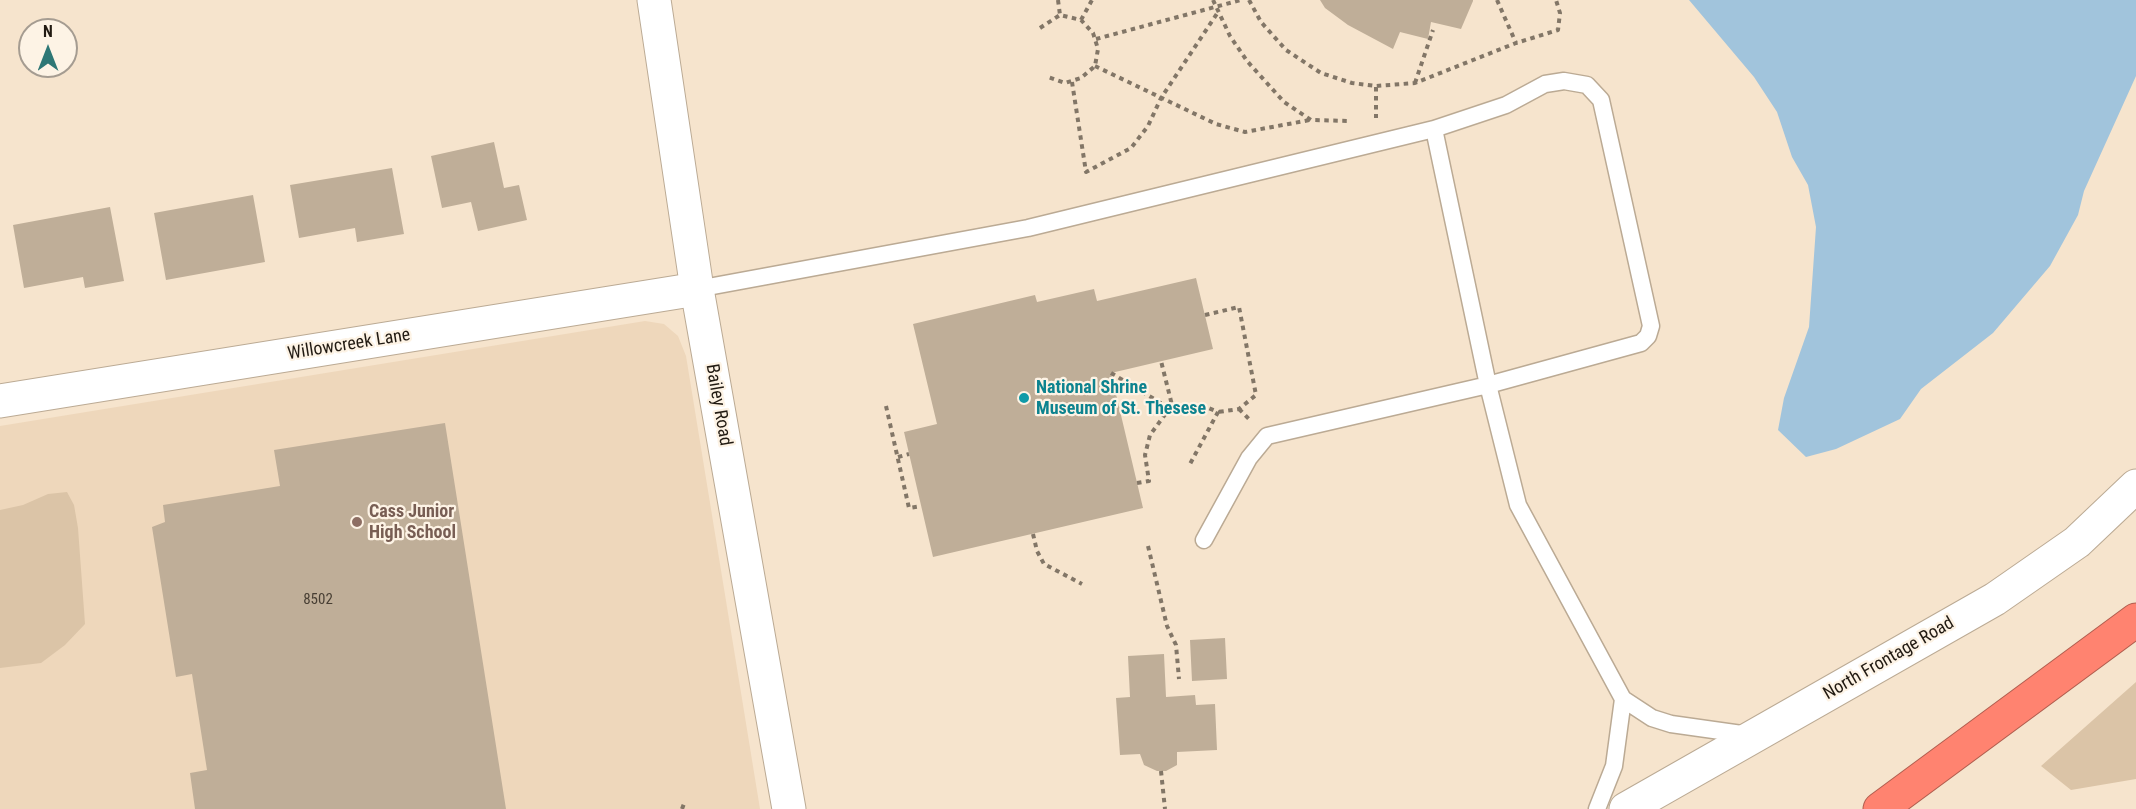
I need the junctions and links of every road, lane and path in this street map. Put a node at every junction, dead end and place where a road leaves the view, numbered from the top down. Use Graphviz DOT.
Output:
graph roads {
  1 [pos="654,0"];
  2 [pos="1058,0"];
  3 [pos="1092,0"];
  4 [pos="1213,0"];
  5 [pos="1240,0"];
  6 [pos="1249,0"];
  7 [pos="1497,0"];
  8 [pos="1556,0"];
  9 [pos="1215,7"];
  10 [pos="1218,12"];
  11 [pos="1060,15"];
  12 [pos="1080,20"];
  13 [pos="1040,28"];
  14 [pos="1434,30"];
  15 [pos="1096,39"];
  16 [pos="1516,43"];
  17 [pos="1095,66"];
  18 [pos="1048,77"];
  19 [pos="1072,82"];
  20 [pos="1415,84"];
  21 [pos="1376,86"];
  22 [pos="1161,98"];
  23 [pos="1311,120"];
  24 [pos="1354,121"];
  25 [pos="1376,122"];
  26 [pos="1434,129"];
  27 [pos="697,289"];
  28 [pos="1205,315"];
  29 [pos="1161,361"];
  30 [pos="1111,373"];
  31 [pos="1488,385"];
  32 [pos="0,401"];
  33 [pos="1172,405"];
  34 [pos="886,406"];
  35 [pos="1218,412"];
  36 [pos="909,454"];
  37 [pos="898,457"];
  38 [pos="1190,464"];
  39 [pos="1137,483"];
  40 [pos="2136,486"];
  41 [pos="921,506"];
  42 [pos="1033,534"];
  43 [pos="1204,540"];
  44 [pos="1148,546"];
  45 [pos="1082,584"];
  46 [pos="2136,620"];
  47 [pos="1179,680"];
  48 [pos="1623,699"];
  49 [pos="1755,735"];
  50 [pos="1161,771"];
  51 [pos="685,801"];
  52 [pos="682,809"];
  53 [pos="789,809"];
  54 [pos="1165,809"];
  55 [pos="1597,809"];
  56 [pos="1626,809"];
  57 [pos="1880,809"];
  1 -- 27 [label="street, Bailey Road"];
  2 -- 11 [label="path"];
  3 -- 12 [label="path"];
  4 -- 9 [label="path"];
  5 -- 9 [label="path"];
  6 -- 21 [label="path"];
  7 -- 16 [label="path"];
  8 -- 16 [label="path"];
  9 -- 10 [label="path"];
  9 -- 15 [label="path"];
  10 -- 22 [label="path"];
  10 -- 23 [label="path"];
  11 -- 12 [label="path"];
  11 -- 13 [label="path"];
  12 -- 15 [label="path"];
  14 -- 20 [label="path"];
  15 -- 17 [label="path"];
  16 -- 20 [label="path"];
  17 -- 19 [label="path"];
  17 -- 22 [label="path"];
  18 -- 19 [label="path"];
  19 -- 22 [label="path"];
  20 -- 21 [label="path"];
  21 -- 25 [label="path"];
  22 -- 23 [label="path"];
  23 -- 24 [label="path"];
  26 -- 27 [label="lane"];
  26 -- 31 [label="lane"];
  26 -- 31 [label="lane"];
  27 -- 32 [label="street, Willowcreek Lane"];
  27 -- 53 [label="street, Bailey Road"];
  28 -- 35 [label="path"];
  29 -- 33 [label="path"];
  30 -- 33 [label="path"];
  31 -- 43 [label="lane"];
  31 -- 48 [label="lane"];
  33 -- 35 [label="path"];
  33 -- 39 [label="path"];
  34 -- 37 [label="path"];
  35 -- 38 [label="path"];
  36 -- 37 [label="path"];
  37 -- 41 [label="path"];
  40 -- 49 [label="street, North Frontage Road"];
  42 -- 45 [label="path"];
  44 -- 47 [label="path"];
  46 -- 57 [label="highway"];
  48 -- 49 [label="lane"];
  48 -- 55 [label="lane"];
  49 -- 56 [label="street, North Frontage Road"];
  50 -- 54 [label="path"];
  51 -- 52 [label="path"];
}
